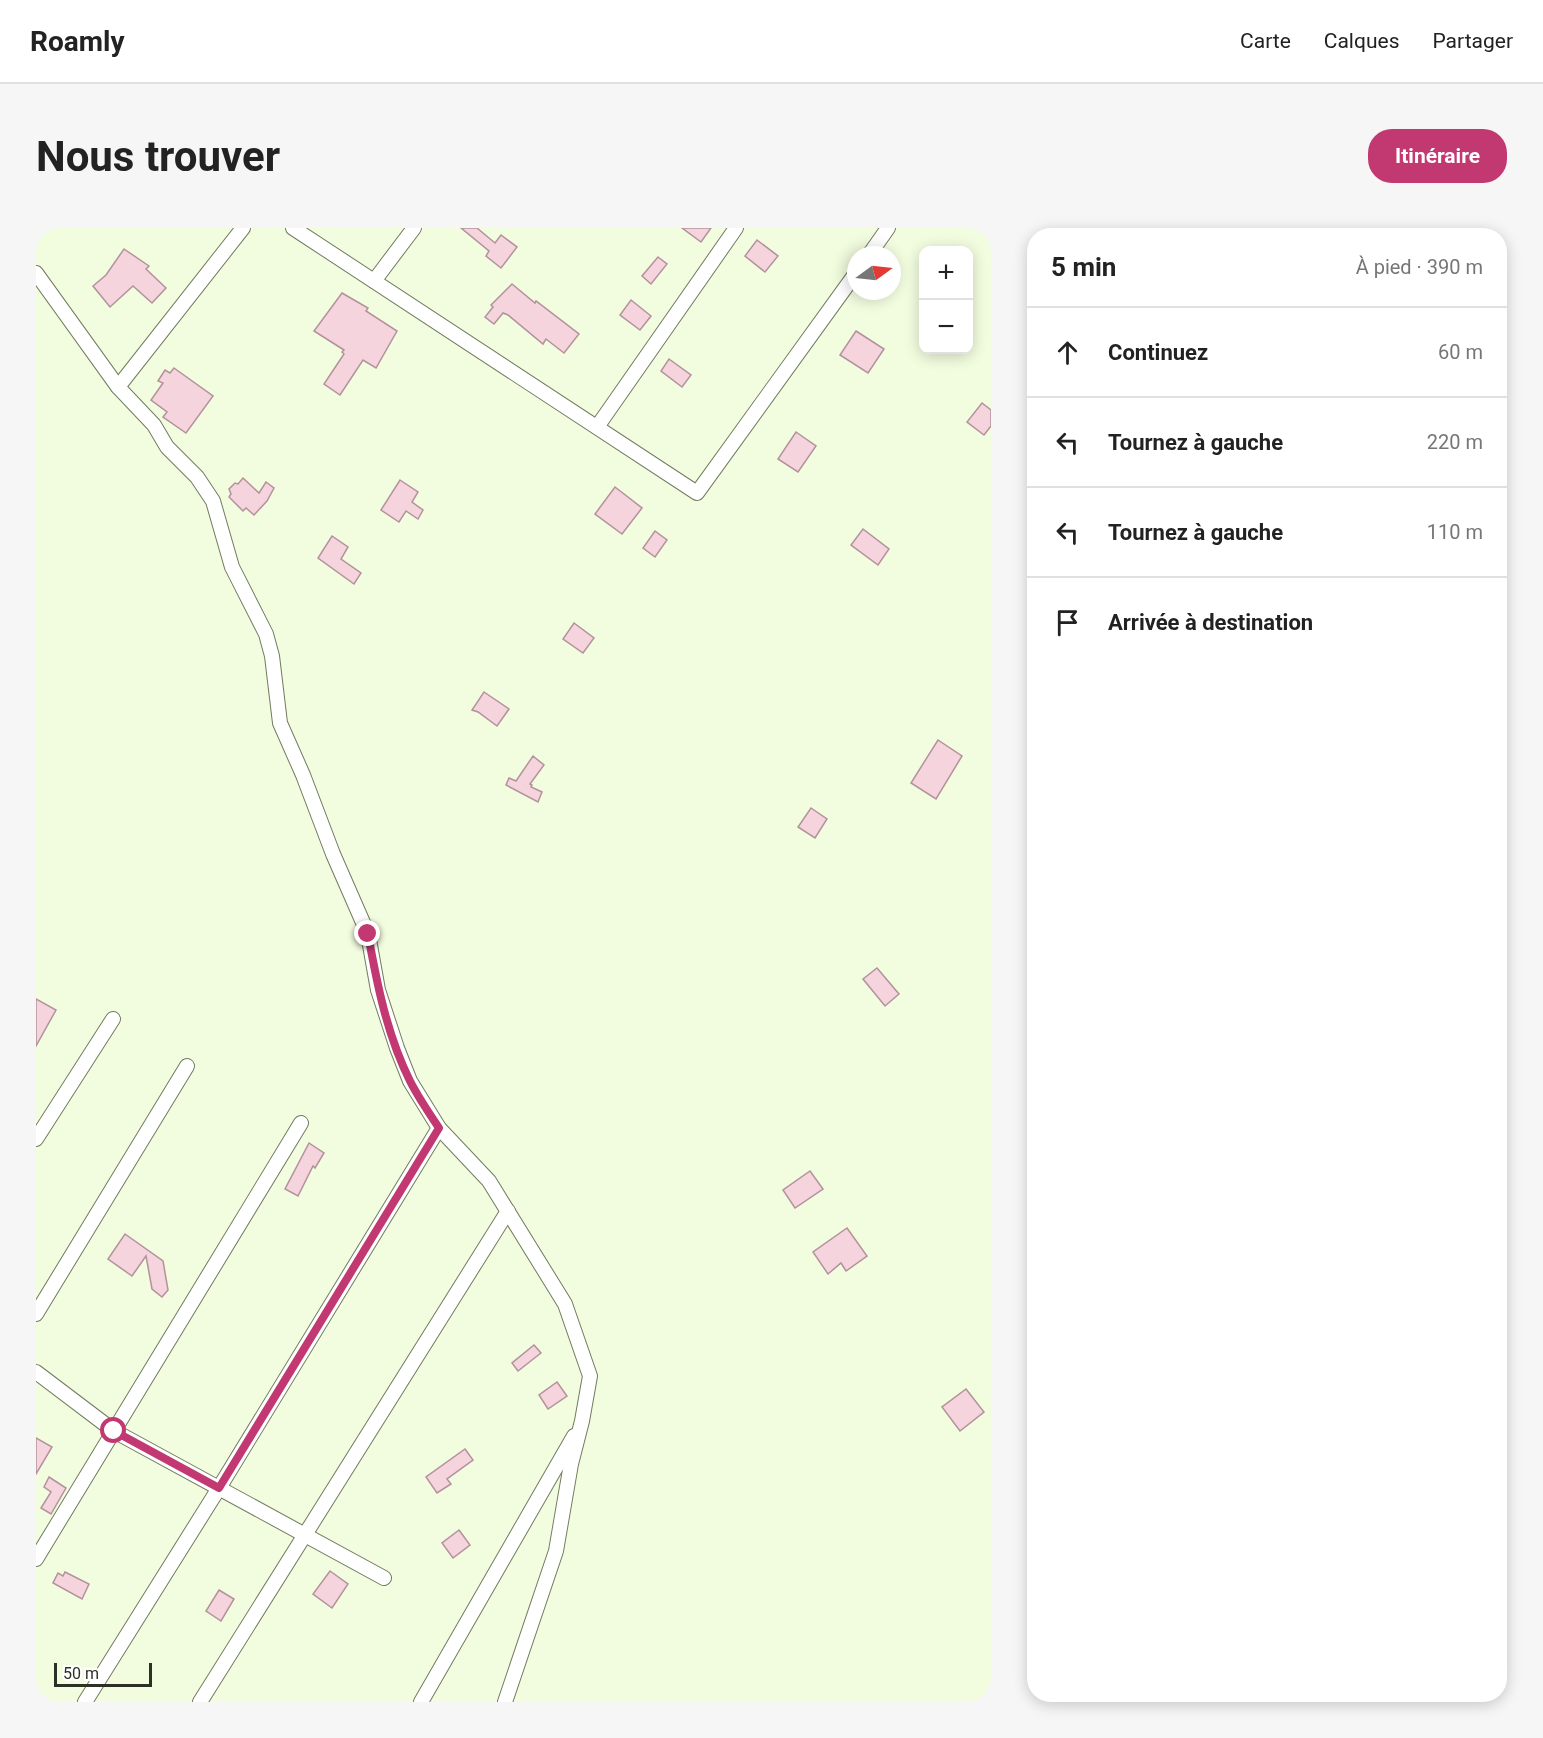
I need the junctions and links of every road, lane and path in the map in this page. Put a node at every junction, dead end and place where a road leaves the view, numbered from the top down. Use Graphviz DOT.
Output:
graph roads {
  1 [pos="243,228"];
  2 [pos="293,228"];
  3 [pos="414,228"];
  4 [pos="736,228"];
  5 [pos="888,228"];
  6 [pos="875,246"];
  7 [pos="36,273"];
  8 [pos="374,281"];
  9 [pos="847,285"];
  10 [pos="118,387"];
  11 [pos="597,427"];
  12 [pos="112,1020"];
  13 [pos="188,1066"];
  14 [pos="301,1123"];
  15 [pos="439,1128"];
  16 [pos="36,1139"];
  17 [pos="508,1211"];
  18 [pos="36,1314"];
  19 [pos="36,1372"];
  20 [pos="582,1421"];
  21 [pos="114,1431"];
  22 [pos="219,1488"];
  23 [pos="305,1535"];
  24 [pos="36,1559"];
  25 [pos="384,1578"];
  26 [pos="85,1702"];
  27 [pos="200,1702"];
  28 [pos="421,1702"];
  29 [pos="505,1702"];
  1 -- 10 [label="street"];
  2 -- 8 [label="street"];
  3 -- 8 [label="street"];
  4 -- 11 [label="street"];
  5 -- 6 [label="street"];
  7 -- 10 [label="street"];
  8 -- 11 [label="street"];
  9 -- 11 [label="street"];
  10 -- 15 [label="street"];
  12 -- 16 [label="street"];
  13 -- 18 [label="street"];
  14 -- 21 [label="street"];
  15 -- 17 [label="street"];
  15 -- 22 [label="street"];
  17 -- 20 [label="street"];
  17 -- 23 [label="street"];
  19 -- 21 [label="street"];
  20 -- 28 [label="street"];
  20 -- 29 [label="street"];
  21 -- 22 [label="street"];
  21 -- 24 [label="street"];
  22 -- 23 [label="street"];
  22 -- 26 [label="street"];
  23 -- 25 [label="street"];
  23 -- 27 [label="street"];
}
